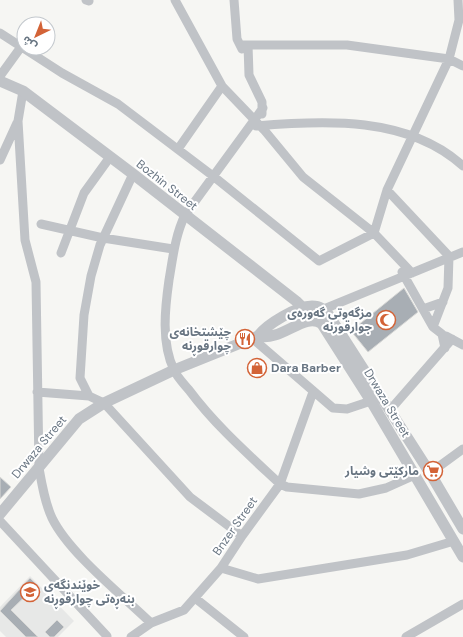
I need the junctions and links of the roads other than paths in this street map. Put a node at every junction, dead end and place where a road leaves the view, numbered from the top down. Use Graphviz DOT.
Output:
graph roads {
  1 [pos="234,0"];
  2 [pos="458,0"];
  3 [pos="179,2"];
  4 [pos="461,18"];
  5 [pos="0,32"];
  6 [pos="16,43"];
  7 [pos="244,45"];
  8 [pos="16,54"];
  9 [pos="35,56"];
  10 [pos="449,59"];
  11 [pos="463,66"];
  12 [pos="0,76"];
  13 [pos="0,80"];
  14 [pos="222,86"];
  15 [pos="23,91"];
  16 [pos="18,121"];
  17 [pos="255,124"];
  18 [pos="414,136"];
  19 [pos="178,149"];
  20 [pos="110,157"];
  21 [pos="0,160"];
  22 [pos="463,166"];
  23 [pos="133,174"];
  24 [pos="214,176"];
  25 [pos="387,190"];
  26 [pos="185,215"];
  27 [pos="41,224"];
  28 [pos="69,231"];
  29 [pos="374,233"];
  30 [pos="103,238"];
  31 [pos="173,249"];
  32 [pos="463,252"];
  33 [pos="61,253"];
  34 [pos="449,256"];
  35 [pos="408,275"];
  36 [pos="443,302"];
  37 [pos="303,308"];
  38 [pos="324,309"];
  39 [pos="423,309"];
  40 [pos="309,320"];
  41 [pos="433,327"];
  42 [pos="442,334"];
  43 [pos="255,337"];
  44 [pos="452,339"];
  45 [pos="463,345"];
  46 [pos="445,348"];
  47 [pos="174,370"];
  48 [pos="37,392"];
  49 [pos="313,392"];
  50 [pos="89,396"];
  51 [pos="371,401"];
  52 [pos="104,403"];
  53 [pos="390,410"];
  54 [pos="463,449"];
  55 [pos="39,468"];
  56 [pos="430,473"];
  57 [pos="415,475"];
  58 [pos="280,484"];
  59 [pos="0,514"];
  60 [pos="0,522"];
  61 [pos="463,529"];
  62 [pos="242,536"];
  63 [pos="454,541"];
  64 [pos="463,557"];
  65 [pos="221,568"];
  66 [pos="195,598"];
  67 [pos="463,604"];
  68 [pos="151,624"];
  69 [pos="235,634"];
  70 [pos="409,636"];
  71 [pos="107,637"];
  72 [pos="131,637"];
  73 [pos="244,637"];
  1 -- 7 [label="street"];
  2 -- 4 [label="street"];
  3 -- 14 [label="street"];
  4 -- 10 [label="street"];
  5 -- 6 [label="street"];
  7 -- 10 [label="street"];
  7 -- 17 [label="street"];
  8 -- 12 [label="street"];
  9 -- 19 [label="street"];
  10 -- 11 [label="street"];
  10 -- 18 [label="street"];
  13 -- 15 [label="street, Bozhin Street"];
  14 -- 17 [label="street"];
  14 -- 19 [label="street"];
  15 -- 16 [label="street"];
  15 -- 20 [label="street, Bozhin Street"];
  16 -- 21 [label="street"];
  16 -- 48 [label="street"];
  17 -- 18 [label="street"];
  17 -- 24 [label="street"];
  17 -- 29 [label="street"];
  18 -- 22 [label="street"];
  18 -- 25 [label="street"];
  19 -- 24 [label="street"];
  20 -- 23 [label="street, Bozhin Street"];
  20 -- 28 [label="street"];
  23 -- 26 [label="street, Bozhin Street"];
  23 -- 30 [label="street"];
  24 -- 26 [label="street"];
  24 -- 29 [label="street"];
  25 -- 29 [label="street"];
  25 -- 34 [label="street"];
  26 -- 31 [label="street"];
  26 -- 37 [label="street, Bozhin Street"];
  27 -- 28 [label="street"];
  28 -- 30 [label="street"];
  28 -- 33 [label="street"];
  29 -- 35 [label="street"];
  30 -- 31 [label="street"];
  30 -- 50 [label="street"];
  31 -- 47 [label="street"];
  32 -- 34 [label="street"];
  34 -- 35 [label="street"];
  34 -- 36 [label="street"];
  35 -- 38 [label="street"];
  35 -- 39 [label="street"];
  36 -- 39 [label="street"];
  36 -- 41 [label="street"];
  37 -- 38 [label="street, Drwaza Street"];
  37 -- 40 [label="street, Bozhin Street"];
  37 -- 43 [label="street, Drwaza Street"];
  38 -- 53 [label="street, Drwaza Street"];
  39 -- 41 [label="street"];
  40 -- 43 [label="street, Drwaza Street"];
  40 -- 51 [label="street, Drwaza Street"];
  41 -- 42 [label="street"];
  42 -- 44 [label="street"];
  42 -- 46 [label="street"];
  43 -- 47 [label="street, Drwaza Street"];
  43 -- 49 [label="street"];
  44 -- 45 [label="street"];
  44 -- 46 [label="street"];
  46 -- 53 [label="street"];
  47 -- 52 [label="street, Drwaza Street"];
  47 -- 58 [label="street"];
  48 -- 50 [label="street"];
  48 -- 55 [label="street"];
  49 -- 51 [label="street"];
  49 -- 58 [label="street, Bnzer Street"];
  50 -- 52 [label="street"];
  51 -- 57 [label="street, Drwaza Street"];
  52 -- 55 [label="street, Drwaza Street"];
  52 -- 62 [label="street"];
  53 -- 56 [label="street, Drwaza Street"];
  54 -- 56 [label="street"];
  55 -- 59 [label="street, Drwaza Street"];
  55 -- 68 [label="street"];
  56 -- 61 [label="street, Drwaza Street"];
  57 -- 58 [label="street"];
  57 -- 63 [label="street, Drwaza Street"];
  58 -- 62 [label="street, Bnzer Street"];
  60 -- 71 [label="street"];
  62 -- 65 [label="street, Bnzer Street"];
  63 -- 64 [label="street, Drwaza Street"];
  63 -- 65 [label="street"];
  65 -- 66 [label="street, Bnzer Street"];
  66 -- 68 [label="street, Bnzer Street"];
  66 -- 69 [label="street"];
  67 -- 70 [label="street"];
  68 -- 72 [label="street, Bnzer Street"];
  69 -- 73 [label="street"];
}
